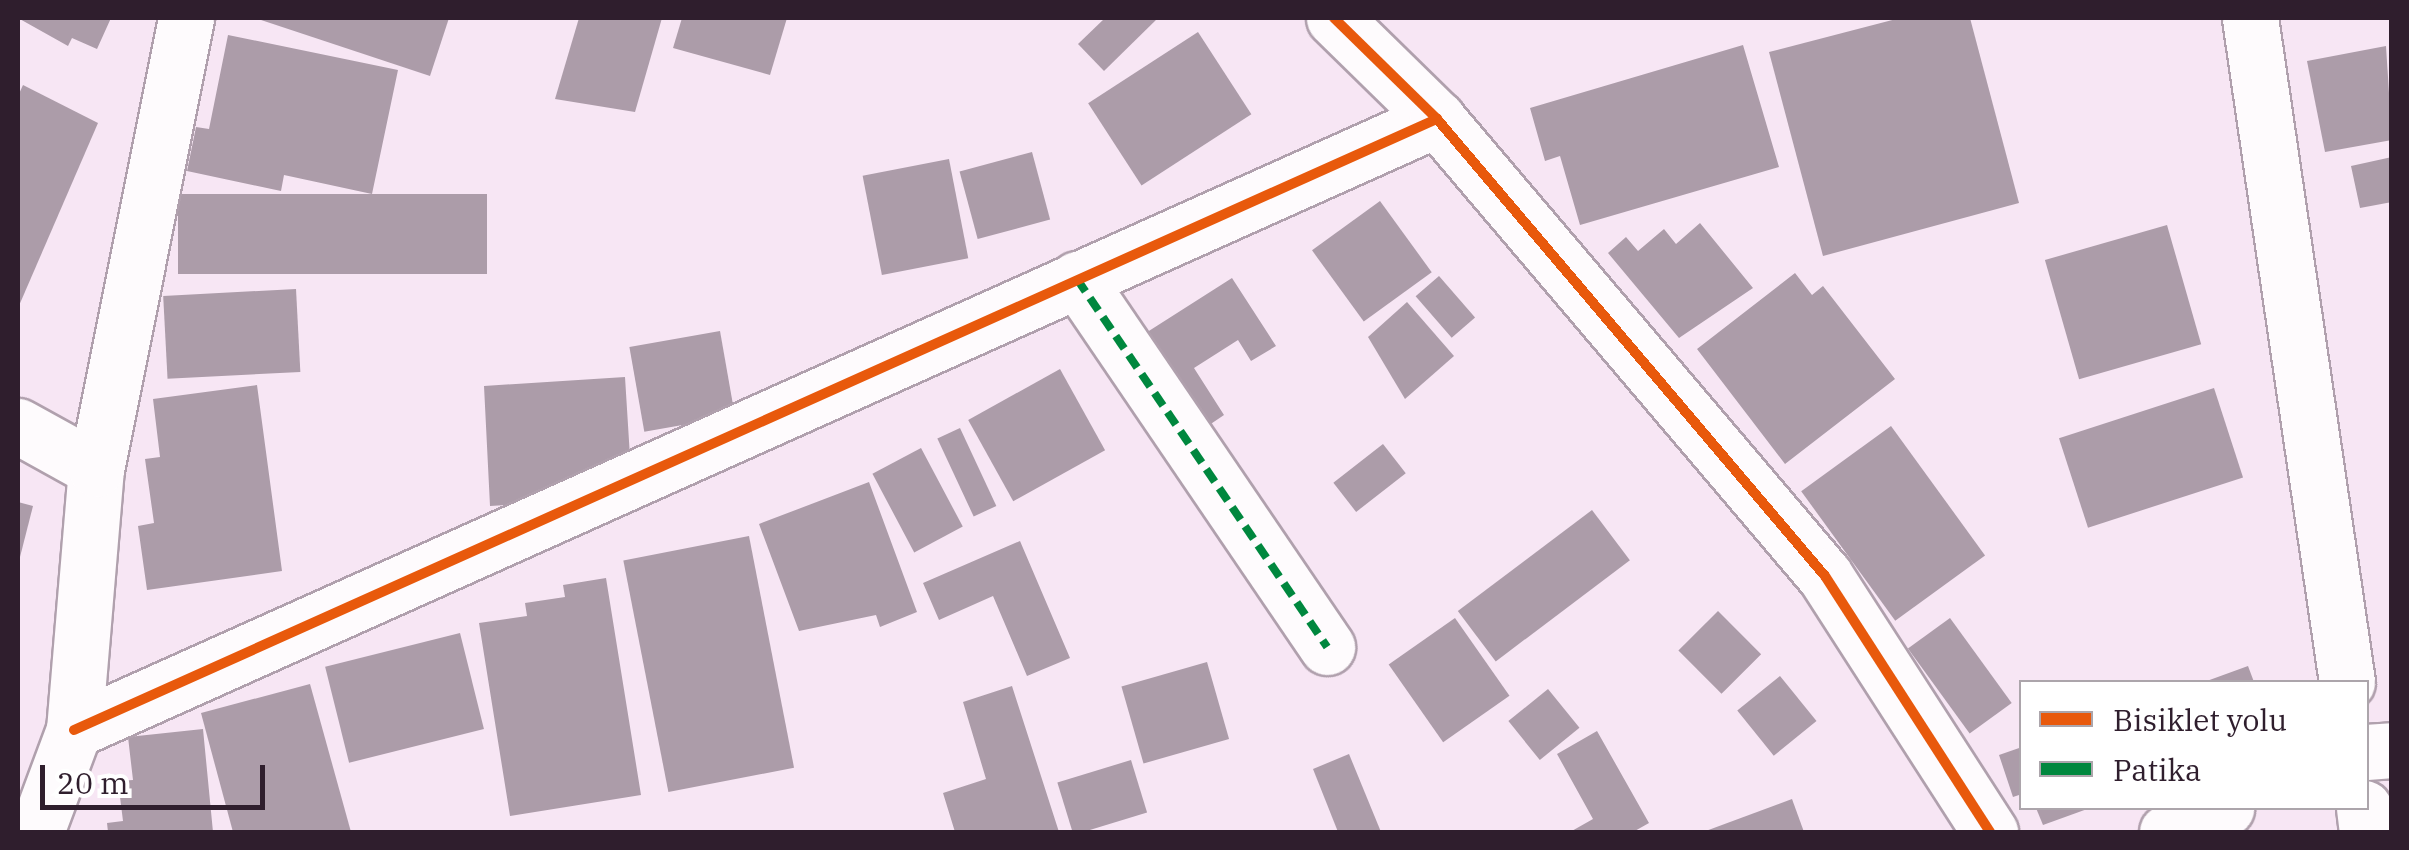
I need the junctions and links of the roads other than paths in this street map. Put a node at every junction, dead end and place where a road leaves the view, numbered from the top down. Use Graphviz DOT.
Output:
graph roads {
  1 [pos="186,18"];
  2 [pos="1335,18"];
  3 [pos="2250,18"];
  4 [pos="1436,119"];
  5 [pos="1077,280"];
  6 [pos="18,426"];
  7 [pos="96,468"];
  8 [pos="1327,647"];
  9 [pos="2347,680"];
  10 [pos="74,730"];
  11 [pos="2221,810"];
  12 [pos="36,832"];
  13 [pos="1990,832"];
  14 [pos="2167,832"];
  1 -- 7 [label="street"];
  2 -- 4 [label="street"];
  3 -- 9 [label="street"];
  4 -- 5 [label="street"];
  4 -- 13 [label="street"];
  5 -- 8 [label="street"];
  5 -- 10 [label="street"];
  6 -- 7 [label="street"];
  7 -- 10 [label="street"];
  10 -- 12 [label="street"];
  11 -- 14 [label="street"];
}
